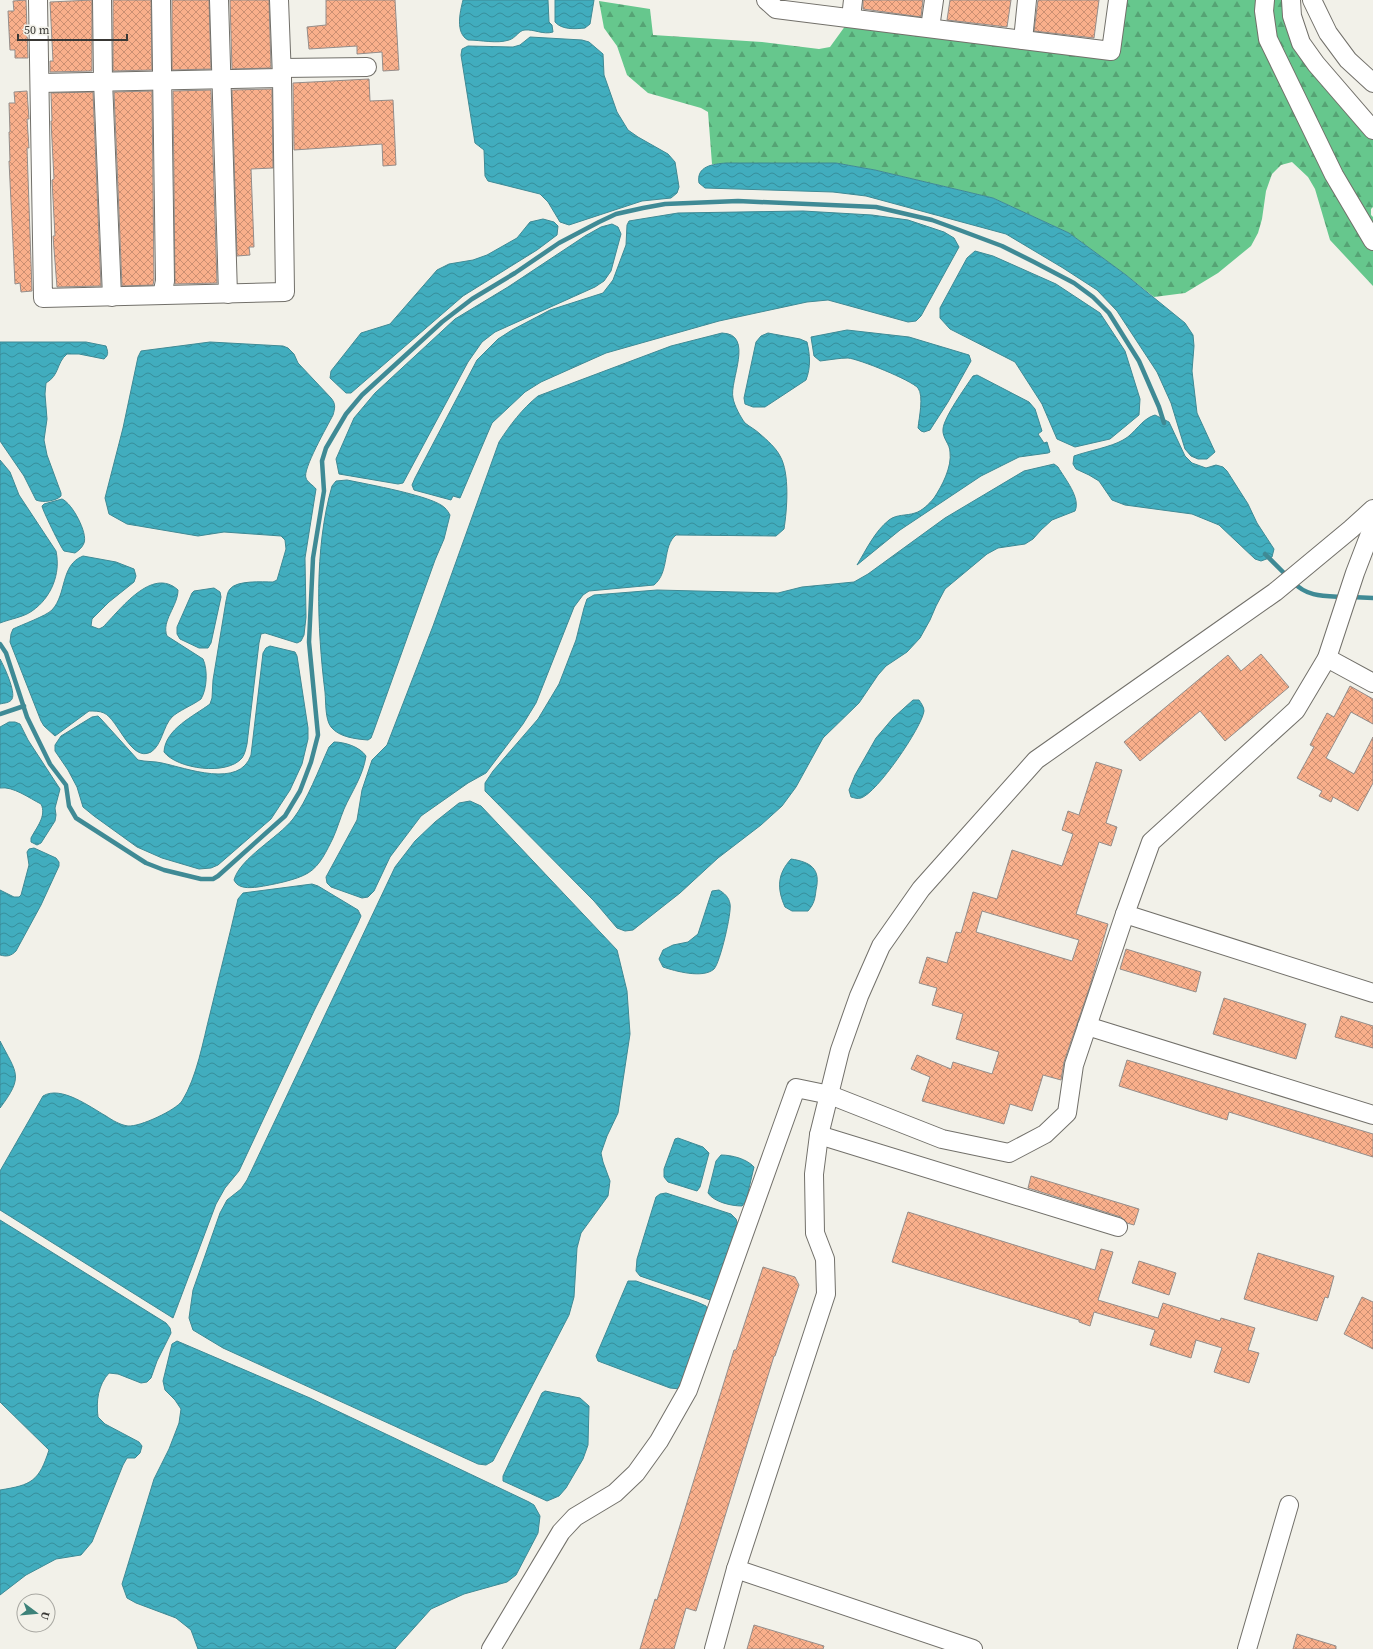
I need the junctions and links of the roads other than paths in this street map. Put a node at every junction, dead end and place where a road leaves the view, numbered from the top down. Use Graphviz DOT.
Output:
graph roads {
  1 [pos="38,0"];
  2 [pos="102,0"];
  3 [pos="161,0"];
  4 [pos="220,0"];
  5 [pos="279,0"];
  6 [pos="766,0"];
  7 [pos="852,0"];
  8 [pos="934,0"];
  9 [pos="1027,0"];
  10 [pos="1118,0"];
  11 [pos="1265,0"];
  12 [pos="1291,0"];
  13 [pos="1312,0"];
  14 [pos="851,18"];
  15 [pos="930,28"];
  16 [pos="1023,40"];
  17 [pos="367,67"];
  18 [pos="282,73"];
  19 [pos="162,79"];
  20 [pos="222,80"];
  21 [pos="103,81"];
  22 [pos="40,83"];
  23 [pos="1373,83"];
  24 [pos="1373,130"];
  25 [pos="1373,241"];
  26 [pos="228,294"];
  27 [pos="162,295"];
  28 [pos="112,297"];
  29 [pos="1373,509"];
  30 [pos="1373,526"];
  31 [pos="1330,651"];
  32 [pos="1373,683"];
  33 [pos="1125,914"];
  34 [pos="1373,993"];
  35 [pos="1087,1026"];
  36 [pos="830,1095"];
  37 [pos="1373,1115"];
  38 [pos="819,1135"];
  39 [pos="1118,1227"];
  40 [pos="1289,1505"];
  41 [pos="736,1569"];
  42 [pos="491,1649"];
  43 [pos="714,1649"];
  44 [pos="973,1649"];
  45 [pos="1247,1649"];
  1 -- 22 [label="street"];
  2 -- 21 [label="street"];
  3 -- 19 [label="street"];
  4 -- 20 [label="street"];
  5 -- 18 [label="street"];
  6 -- 14 [label="street"];
  7 -- 14 [label="street"];
  8 -- 15 [label="street"];
  9 -- 16 [label="street"];
  10 -- 16 [label="street"];
  11 -- 25 [label="street"];
  12 -- 24 [label="street"];
  13 -- 23 [label="street"];
  14 -- 15 [label="street"];
  15 -- 16 [label="street"];
  17 -- 18 [label="street"];
  18 -- 20 [label="street"];
  18 -- 26 [label="street"];
  19 -- 20 [label="street"];
  19 -- 21 [label="street"];
  19 -- 27 [label="street"];
  20 -- 26 [label="street"];
  21 -- 22 [label="street"];
  21 -- 28 [label="street"];
  22 -- 28 [label="street"];
  26 -- 27 [label="street"];
  27 -- 28 [label="street"];
  29 -- 36 [label="street"];
  30 -- 31 [label="street"];
  31 -- 32 [label="street"];
  31 -- 33 [label="street"];
  33 -- 34 [label="street"];
  33 -- 35 [label="street"];
  35 -- 36 [label="street"];
  35 -- 37 [label="street"];
  36 -- 38 [label="street"];
  36 -- 42 [label="street"];
  38 -- 39 [label="street"];
  38 -- 41 [label="street"];
  40 -- 45 [label="street"];
  41 -- 43 [label="street"];
  41 -- 44 [label="street"];
}
